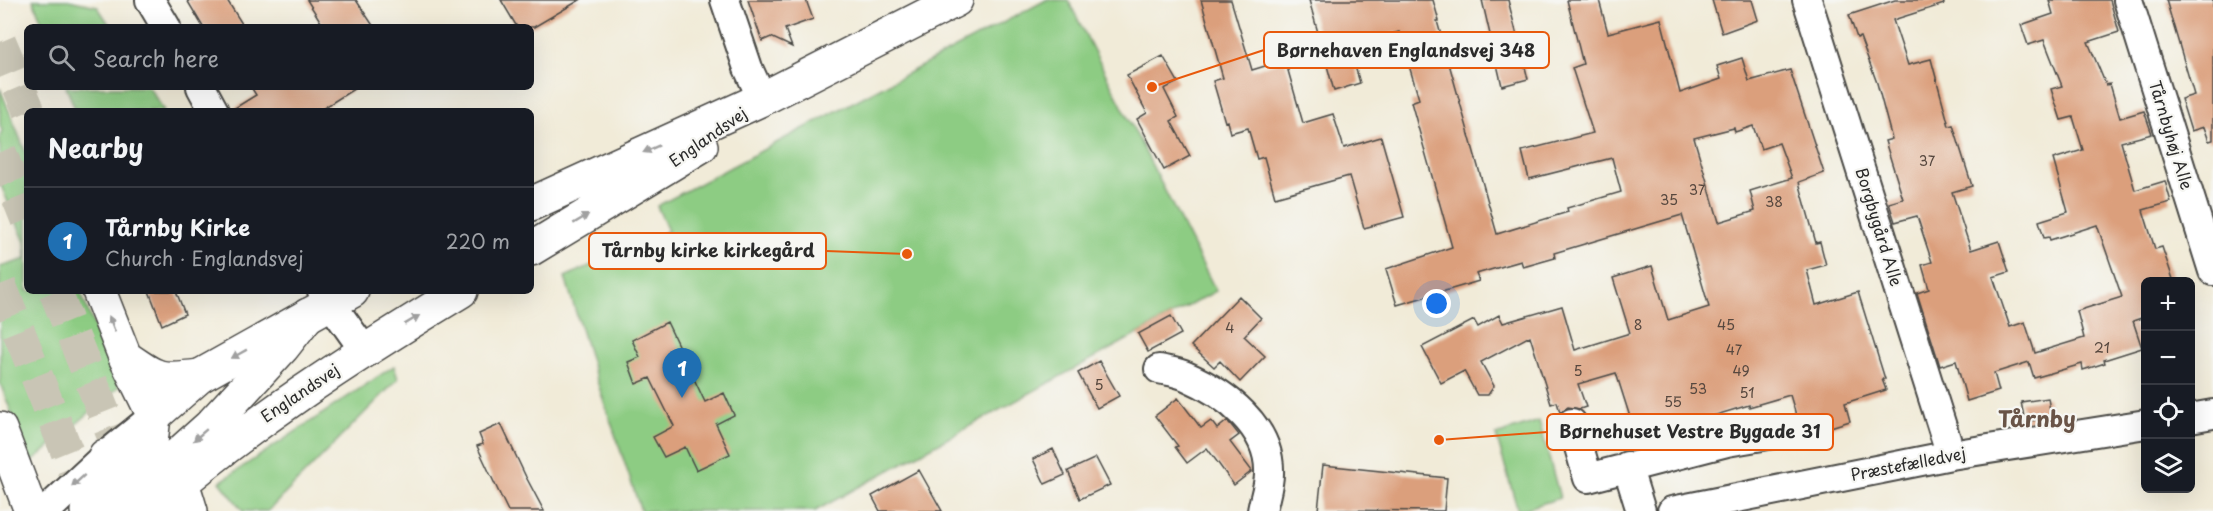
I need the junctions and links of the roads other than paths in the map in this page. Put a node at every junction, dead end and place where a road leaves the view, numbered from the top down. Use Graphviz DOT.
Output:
graph roads {
  1 [pos="150,0"];
  2 [pos="725,0"];
  3 [pos="956,0"];
  4 [pos="1807,0"];
  5 [pos="2128,0"];
  6 [pos="164,24"];
  7 [pos="203,90"];
  8 [pos="762,99"];
  9 [pos="212,108"];
  10 [pos="534,203"];
  11 [pos="534,247"];
  12 [pos="2213,271"];
  13 [pos="100,294"];
  14 [pos="456,294"];
  15 [pos="328,300"];
  16 [pos="364,350"];
  17 [pos="125,357"];
  18 [pos="1159,369"];
  19 [pos="200,376"];
  20 [pos="2213,414"];
  21 [pos="154,416"];
  22 [pos="2195,417"];
  23 [pos="1572,423"];
  24 [pos="2141,425"];
  25 [pos="0,429"];
  26 [pos="1791,431"];
  27 [pos="1951,455"];
  28 [pos="105,456"];
  29 [pos="1627,466"];
  30 [pos="169,481"];
  31 [pos="31,511"];
  32 [pos="46,511"];
  33 [pos="87,511"];
  34 [pos="115,511"];
  35 [pos="149,511"];
  36 [pos="1262,511"];
  37 [pos="1641,511"];
  38 [pos="1672,511"];
  1 -- 6 [label="street"];
  2 -- 8 [label="street"];
  3 -- 8 [label="main road, Englandsvej"];
  4 -- 27 [label="street, Borgbygård Alle"];
  5 -- 12 [label="street, Tårnbyhøj Alle"];
  7 -- 9 [label="street"];
  8 -- 10 [label="main road, Englandsvej, one-way"];
  11 -- 8 [label="main road, Englandsvej, one-way"];
  17 -- 13 [label="main road, one-way"];
  16 -- 14 [label="main road, Englandsvej, one-way"];
  15 -- 16 [label="street"];
  15 -- 19 [label="main road, one-way"];
  15 -- 30 [label="main road, one-way"];
  16 -- 30 [label="main road, Englandsvej"];
  17 -- 19 [label="main road"];
  17 -- 21 [label="main road"];
  18 -- 36 [label="street"];
  19 -- 21 [label="main road"];
  20 -- 22 [label="street"];
  21 -- 28 [label="street"];
  21 -- 30 [label="main road"];
  23 -- 29 [label="street"];
  24 -- 27 [label="street, Præstefælledvej"];
  25 -- 31 [label="main road"];
  26 -- 29 [label="street"];
  27 -- 38 [label="street, Præstefælledvej"];
  28 -- 30 [label="main road"];
  28 -- 32 [label="street, one-way"];
  29 -- 37 [label="street"];
  30 -- 33 [label="main road"];
  30 -- 34 [label="main road"];
  30 -- 35 [label="main road, Englandsvej"];
}
